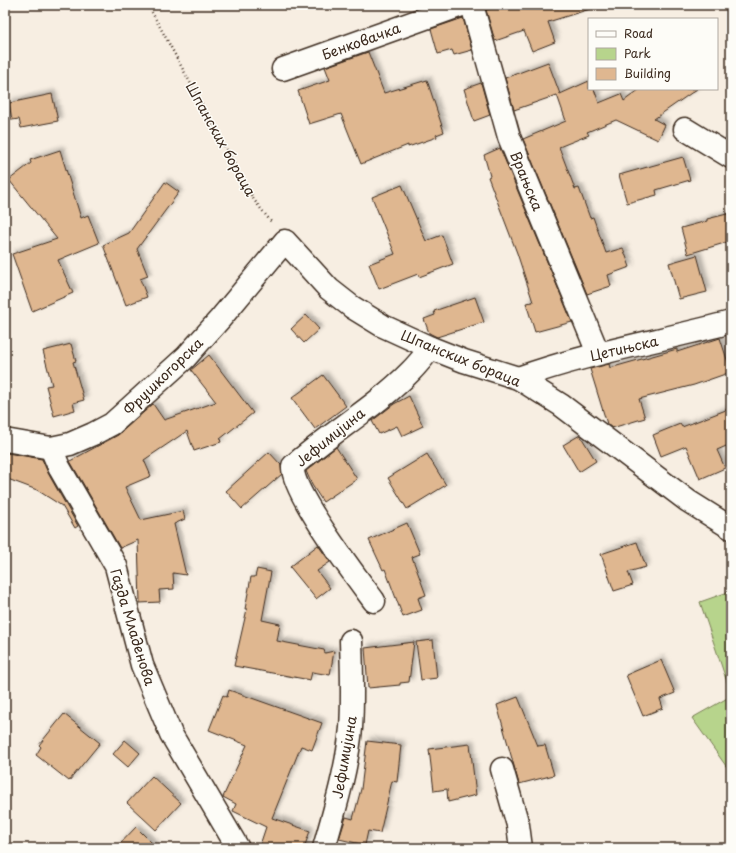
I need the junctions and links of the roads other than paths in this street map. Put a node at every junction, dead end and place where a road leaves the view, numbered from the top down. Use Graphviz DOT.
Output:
graph roads {
  1 [pos="462,5"];
  2 [pos="472,5"];
  3 [pos="283,69"];
  4 [pos="685,129"];
  5 [pos="731,157"];
  6 [pos="285,241"];
  7 [pos="731,322"];
  8 [pos="431,348"];
  9 [pos="598,353"];
  10 [pos="518,378"];
  11 [pos="5,440"];
  12 [pos="51,448"];
  13 [pos="731,528"];
  14 [pos="374,601"];
  15 [pos="351,641"];
  16 [pos="502,769"];
  17 [pos="236,847"];
  18 [pos="324,848"];
  19 [pos="521,848"];
  1 -- 3 [label="street, Бенковачка"];
  2 -- 9 [label="street, Врањска"];
  4 -- 5 [label="street"];
  6 -- 8 [label="street, Шпанских бораца"];
  6 -- 12 [label="street, Фрушкогорска"];
  7 -- 9 [label="street, Цетињска"];
  8 -- 10 [label="street, Шпанских бораца"];
  8 -- 14 [label="street, Јефимијина"];
  9 -- 10 [label="street, Цетињска"];
  10 -- 13 [label="street, Шпанских бораца"];
  11 -- 12 [label="street, Фрушкогорска"];
  12 -- 17 [label="street, Газда Младенова"];
  15 -- 18 [label="street, Јефимијина"];
  16 -- 19 [label="street"];
}
